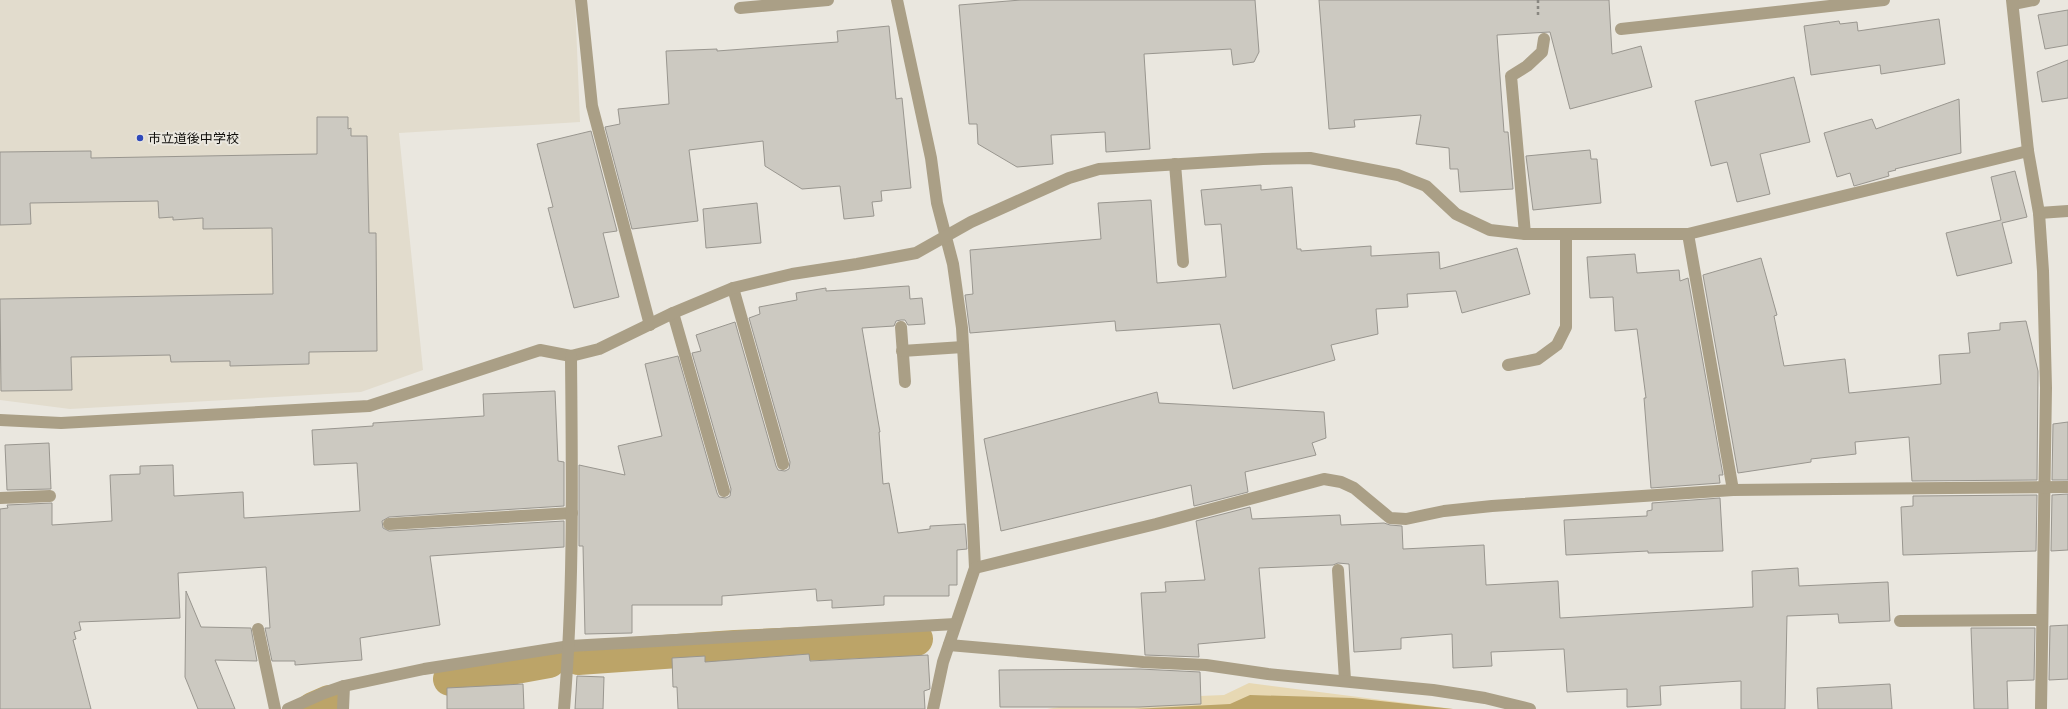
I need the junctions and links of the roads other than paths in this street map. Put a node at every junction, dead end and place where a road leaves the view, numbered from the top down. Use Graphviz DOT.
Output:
graph roads {
  1 [pos="581,0"];
  2 [pos="828,0"];
  3 [pos="897,0"];
  4 [pos="1884,0"];
  5 [pos="2034,0"];
  6 [pos="781,2"];
  7 [pos="2012,2"];
  8 [pos="740,8"];
  9 [pos="1621,29"];
  10 [pos="1544,40"];
  11 [pos="2028,151"];
  12 [pos="1175,164"];
  13 [pos="2068,211"];
  14 [pos="2039,213"];
  15 [pos="1526,234"];
  16 [pos="1566,234"];
  17 [pos="1688,234"];
  18 [pos="946,237"];
  19 [pos="1182,262"];
  20 [pos="733,288"];
  21 [pos="673,313"];
  22 [pos="650,325"];
  23 [pos="901,327"];
  24 [pos="963,347"];
  25 [pos="902,351"];
  26 [pos="571,356"];
  27 [pos="1508,365"];
  28 [pos="905,382"];
  29 [pos="0,420"];
  30 [pos="783,464"];
  31 [pos="2043,486"];
  32 [pos="2068,487"];
  33 [pos="1733,490"];
  34 [pos="724,491"];
  35 [pos="50,496"];
  36 [pos="0,498"];
  37 [pos="572,513"];
  38 [pos="389,524"];
  39 [pos="975,568"];
  40 [pos="1338,570"];
  41 [pos="2042,620"];
  42 [pos="1900,621"];
  43 [pos="956,624"];
  44 [pos="258,629"];
  45 [pos="949,645"];
  46 [pos="570,646"];
  47 [pos="1345,680"];
  48 [pos="344,686"];
  49 [pos="275,709"];
  50 [pos="288,709"];
  51 [pos="343,709"];
  52 [pos="564,709"];
  53 [pos="933,709"];
  54 [pos="1530,709"];
  55 [pos="2041,709"];
  1 -- 22 [label="street"];
  2 -- 6 [label="street"];
  3 -- 18 [label="street"];
  4 -- 9 [label="street"];
  5 -- 7 [label="street"];
  6 -- 8 [label="street"];
  7 -- 11 [label="street"];
  10 -- 15 [label="street"];
  11 -- 14 [label="street"];
  11 -- 17 [label="street"];
  12 -- 15 [label="street"];
  12 -- 18 [label="street"];
  12 -- 19 [label="street"];
  13 -- 14 [label="street"];
  14 -- 31 [label="street"];
  15 -- 16 [label="street"];
  16 -- 17 [label="street"];
  16 -- 27 [label="street"];
  17 -- 33 [label="street"];
  18 -- 20 [label="street"];
  18 -- 24 [label="street"];
  20 -- 21 [label="street"];
  20 -- 30 [label="street"];
  21 -- 22 [label="street"];
  21 -- 34 [label="street"];
  22 -- 26 [label="street"];
  23 -- 25 [label="street"];
  24 -- 25 [label="street"];
  24 -- 39 [label="street"];
  25 -- 28 [label="street"];
  26 -- 29 [label="street"];
  26 -- 37 [label="street"];
  31 -- 32 [label="street"];
  31 -- 33 [label="street"];
  31 -- 41 [label="street"];
  33 -- 39 [label="street"];
  35 -- 36 [label="street"];
  37 -- 38 [label="street"];
  37 -- 46 [label="street"];
  39 -- 43 [label="street"];
  40 -- 47 [label="street"];
  41 -- 42 [label="street"];
  41 -- 55 [label="street"];
  43 -- 45 [label="street"];
  43 -- 46 [label="street"];
  44 -- 49 [label="street"];
  45 -- 47 [label="street"];
  45 -- 53 [label="street"];
  46 -- 48 [label="street"];
  46 -- 52 [label="street"];
  47 -- 54 [label="street"];
  48 -- 50 [label="street"];
  48 -- 51 [label="street"];
}
